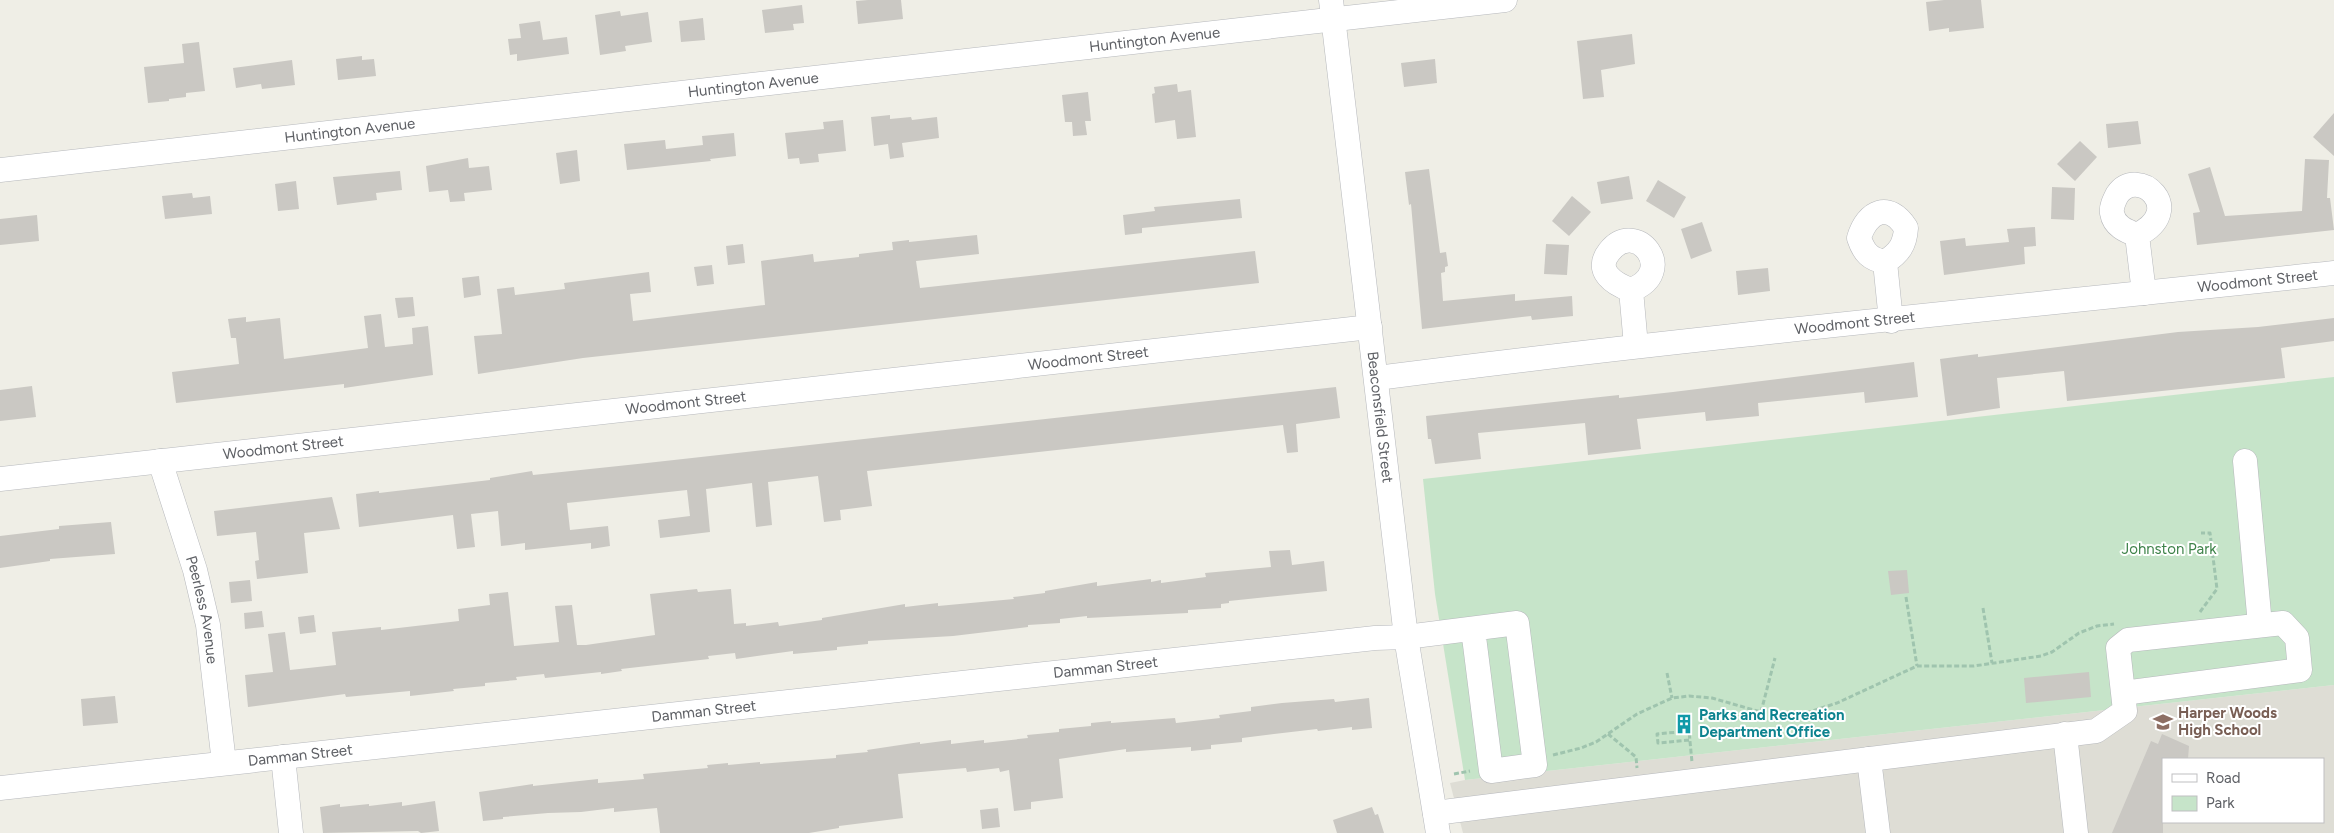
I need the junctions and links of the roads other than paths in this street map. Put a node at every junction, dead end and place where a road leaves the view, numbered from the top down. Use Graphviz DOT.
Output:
graph roads {
  1 [pos="1504,0"];
  2 [pos="1332,9"];
  3 [pos="0,170"];
  4 [pos="2137,235"];
  5 [pos="1885,262"];
  6 [pos="2334,273"];
  7 [pos="1631,290"];
  8 [pos="2144,293"];
  9 [pos="1891,321"];
  10 [pos="1370,327"];
  11 [pos="1636,346"];
  12 [pos="1377,378"];
  13 [pos="160,461"];
  14 [pos="2245,461"];
  15 [pos="0,479"];
  16 [pos="2260,625"];
  17 [pos="1473,628"];
  18 [pos="1406,637"];
  19 [pos="2123,692"];
  20 [pos="2064,734"];
  21 [pos="283,757"];
  22 [pos="1869,759"];
  23 [pos="224,763"];
  24 [pos="1502,768"];
  25 [pos="0,788"];
  26 [pos="1517,803"];
  27 [pos="1436,823"];
  28 [pos="291,833"];
  29 [pos="1878,833"];
  30 [pos="2076,833"];
  1 -- 2 [label="street, Huntington Avenue"];
  2 -- 3 [label="street, Huntington Avenue"];
  2 -- 10 [label="street, Beaconsfield Street"];
  4 -- 8 [label="street"];
  5 -- 9 [label="street"];
  6 -- 8 [label="street, Woodmont Street"];
  7 -- 11 [label="street"];
  8 -- 9 [label="street, Woodmont Street"];
  9 -- 11 [label="street, Woodmont Street"];
  10 -- 12 [label="street, Beaconsfield Street"];
  10 -- 13 [label="street, Woodmont Street"];
  11 -- 12 [label="street, Woodmont Street"];
  12 -- 18 [label="street, Beaconsfield Street"];
  13 -- 15 [label="street, Woodmont Street"];
  13 -- 23 [label="street, Peerless Avenue"];
  14 -- 16 [label="street"];
  16 -- 19 [label="street"];
  16 -- 19 [label="street"];
  17 -- 18 [label="street, Damman Street"];
  17 -- 24 [label="street"];
  17 -- 24 [label="street, Damman Street"];
  18 -- 21 [label="street, Damman Street"];
  18 -- 27 [label="street, Beaconsfield Street"];
  19 -- 20 [label="street"];
  20 -- 22 [label="street"];
  20 -- 30 [label="street"];
  21 -- 23 [label="street, Damman Street"];
  21 -- 28 [label="street"];
  22 -- 26 [label="street"];
  22 -- 29 [label="street"];
  23 -- 25 [label="street, Damman Street"];
  24 -- 26 [label="street"];
  26 -- 27 [label="street"];
}
